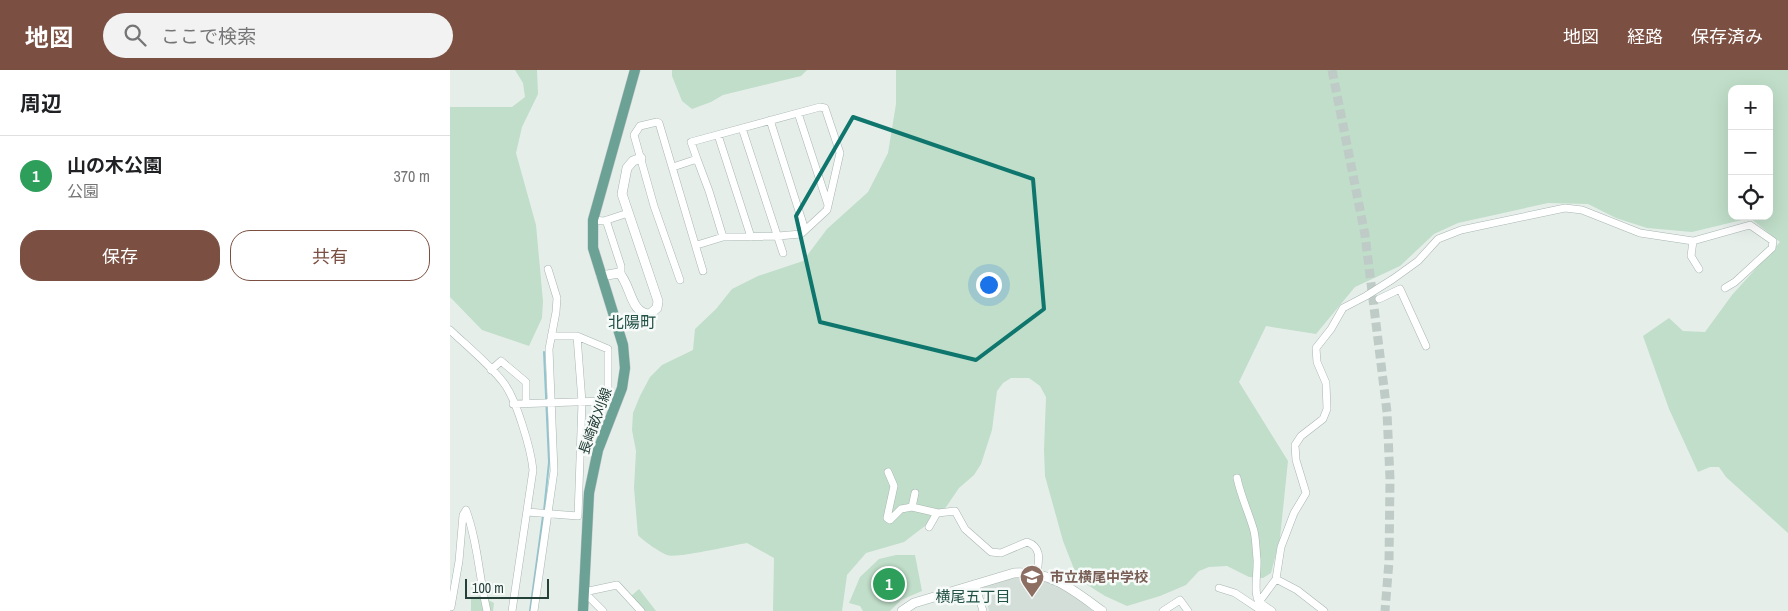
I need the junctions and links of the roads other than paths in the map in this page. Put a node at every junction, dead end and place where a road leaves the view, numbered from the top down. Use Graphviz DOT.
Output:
graph roads {
  1 [pos="635,70"];
  2 [pos="798,113"];
  3 [pos="770,120"];
  4 [pos="742,128"];
  5 [pos="718,135"];
  6 [pos="641,158"];
  7 [pos="697,159"];
  8 [pos="673,167"];
  9 [pos="828,206"];
  10 [pos="628,213"];
  11 [pos="593,220"];
  12 [pos="606,220"];
  13 [pos="805,230"];
  14 [pos="778,236"];
  15 [pos="723,237"];
  16 [pos="751,237"];
  17 [pos="1693,241"];
  18 [pos="697,246"];
  19 [pos="783,253"];
  20 [pos="548,269"];
  21 [pos="1699,269"];
  22 [pos="704,271"];
  23 [pos="621,275"];
  24 [pos="601,276"];
  25 [pos="680,280"];
  26 [pos="1725,288"];
  27 [pos="1379,299"];
  28 [pos="450,330"];
  29 [pos="551,336"];
  30 [pos="577,336"];
  31 [pos="1426,346"];
  32 [pos="491,370"];
  33 [pos="582,402"];
  34 [pos="548,403"];
  35 [pos="513,404"];
  36 [pos="526,404"];
  37 [pos="888,472"];
  38 [pos="1237,478"];
  39 [pos="915,493"];
  40 [pos="912,507"];
  41 [pos="526,512"];
  42 [pos="937,513"];
  43 [pos="545,514"];
  44 [pos="929,527"];
  45 [pos="1037,573"];
  46 [pos="1276,578"];
  47 [pos="975,584"];
  48 [pos="1219,588"];
  49 [pos="584,592"];
  50 [pos="1259,602"];
  51 [pos="451,608"];
  52 [pos="487,611"];
  53 [pos="512,611"];
  54 [pos="534,611"];
  55 [pos="583,611"];
  56 [pos="603,611"];
  57 [pos="640,611"];
  58 [pos="902,611"];
  59 [pos="983,611"];
  60 [pos="1102,611"];
  61 [pos="1163,611"];
  62 [pos="1188,611"];
  63 [pos="1262,611"];
  64 [pos="1272,611"];
  65 [pos="1324,611"];
  1 -- 11 [label="main road, 長崎畝刈線"];
  2 -- 3 [label="street"];
  2 -- 9 [label="street"];
  2 -- 9 [label="street"];
  3 -- 4 [label="street"];
  3 -- 13 [label="street"];
  4 -- 5 [label="street"];
  4 -- 14 [label="street"];
  5 -- 7 [label="street"];
  5 -- 16 [label="street"];
  6 -- 8 [label="street"];
  6 -- 10 [label="street"];
  6 -- 25 [label="street"];
  7 -- 8 [label="street"];
  7 -- 15 [label="street"];
  8 -- 18 [label="street"];
  9 -- 13 [label="street"];
  10 -- 12 [label="street"];
  10 -- 23 [label="street"];
  11 -- 12 [label="street"];
  11 -- 24 [label="main road, 長崎畝刈線"];
  12 -- 23 [label="street"];
  13 -- 14 [label="street"];
  14 -- 16 [label="street"];
  14 -- 19 [label="street"];
  15 -- 16 [label="street"];
  15 -- 18 [label="street"];
  17 -- 21 [label="street"];
  17 -- 26 [label="street"];
  17 -- 46 [label="street"];
  18 -- 22 [label="street"];
  20 -- 29 [label="street"];
  23 -- 24 [label="street"];
  24 -- 49 [label="main road, 長崎畝刈線"];
  27 -- 31 [label="street"];
  28 -- 32 [label="street"];
  29 -- 30 [label="street"];
  29 -- 34 [label="street"];
  30 -- 33 [label="street"];
  30 -- 33 [label="street"];
  32 -- 35 [label="street"];
  32 -- 36 [label="street"];
  33 -- 34 [label="street"];
  33 -- 43 [label="street"];
  34 -- 36 [label="street"];
  34 -- 43 [label="street"];
  35 -- 36 [label="street"];
  35 -- 41 [label="street"];
  37 -- 40 [label="street"];
  38 -- 50 [label="street"];
  39 -- 40 [label="street"];
  40 -- 42 [label="street"];
  41 -- 43 [label="street"];
  41 -- 53 [label="street"];
  42 -- 44 [label="street"];
  42 -- 45 [label="street"];
  43 -- 54 [label="street"];
  45 -- 47 [label="street"];
  45 -- 60 [label="street"];
  46 -- 50 [label="street"];
  46 -- 65 [label="street"];
  47 -- 58 [label="street"];
  47 -- 59 [label="street"];
  48 -- 63 [label="street"];
  49 -- 55 [label="main road, 長崎畝刈線"];
  49 -- 56 [label="street"];
  49 -- 57 [label="street"];
  50 -- 64 [label="street"];
  51 -- 52 [label="street"];
  61 -- 62 [label="street"];
}
